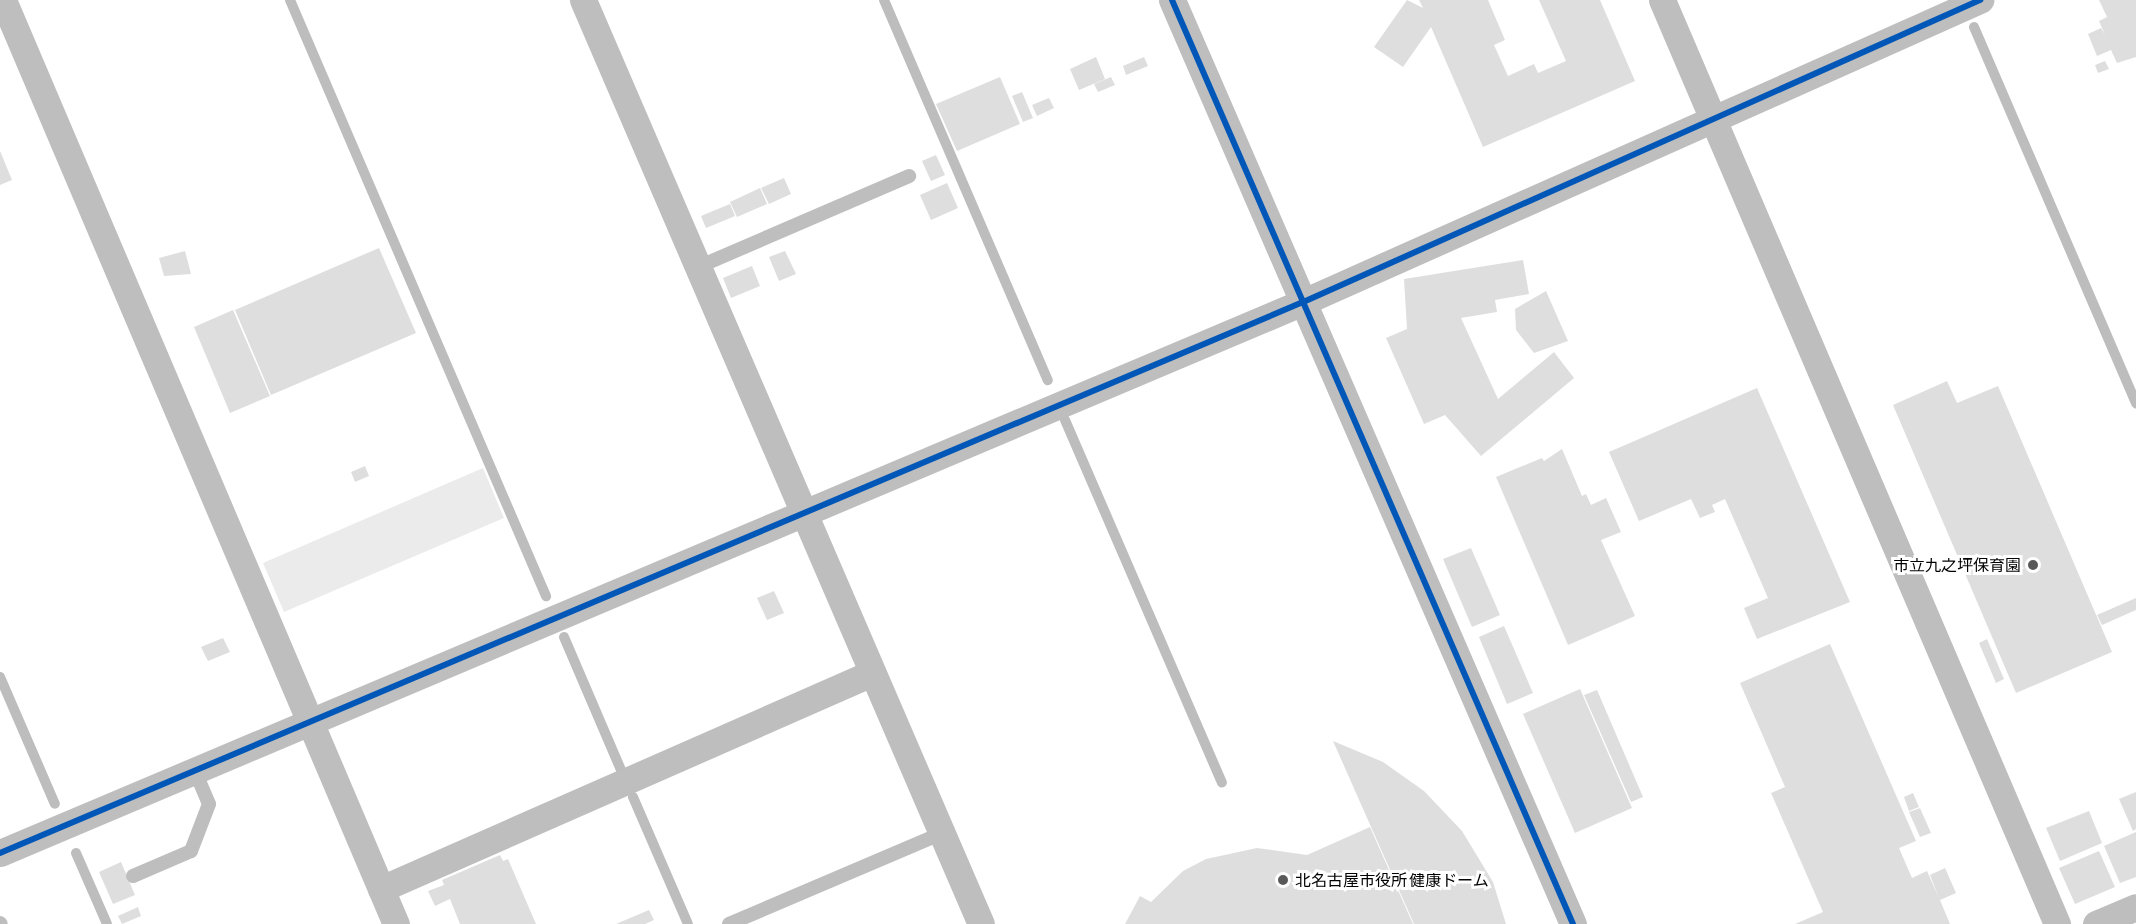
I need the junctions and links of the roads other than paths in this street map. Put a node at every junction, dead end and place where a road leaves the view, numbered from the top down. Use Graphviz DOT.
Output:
graph roads {
  1 [pos="3,0"];
  2 [pos="583,0"];
  3 [pos="1172,0"];
  4 [pos="1662,0"];
  5 [pos="1980,0"];
  6 [pos="1712,118"];
  7 [pos="909,176"];
  8 [pos="698,267"];
  9 [pos="1301,303"];
  10 [pos="804,513"];
  11 [pos="872,673"];
  12 [pos="310,722"];
  13 [pos="195,771"];
  14 [pos="942,833"];
  15 [pos="0,853"];
  16 [pos="133,876"];
  17 [pos="381,889"];
  18 [pos="2136,907"];
  19 [pos="396,924"];
  20 [pos="729,924"];
  21 [pos="981,924"];
  22 [pos="1573,924"];
  23 [pos="2057,924"];
  24 [pos="2096,924"];
  1 -- 12 [label="street"];
  2 -- 8 [label="street"];
  3 -- 9 [label="street"];
  4 -- 6 [label="street"];
  5 -- 6 [label="street"];
  6 -- 9 [label="street"];
  6 -- 23 [label="street"];
  7 -- 8 [label="lane"];
  8 -- 10 [label="street"];
  9 -- 10 [label="street"];
  9 -- 22 [label="street"];
  10 -- 11 [label="street"];
  10 -- 12 [label="street"];
  11 -- 14 [label="street"];
  11 -- 17 [label="street"];
  12 -- 13 [label="street"];
  12 -- 17 [label="street"];
  13 -- 15 [label="street"];
  13 -- 16 [label="lane"];
  14 -- 20 [label="lane"];
  14 -- 21 [label="street"];
  17 -- 19 [label="street"];
  18 -- 24 [label="street"];
}
